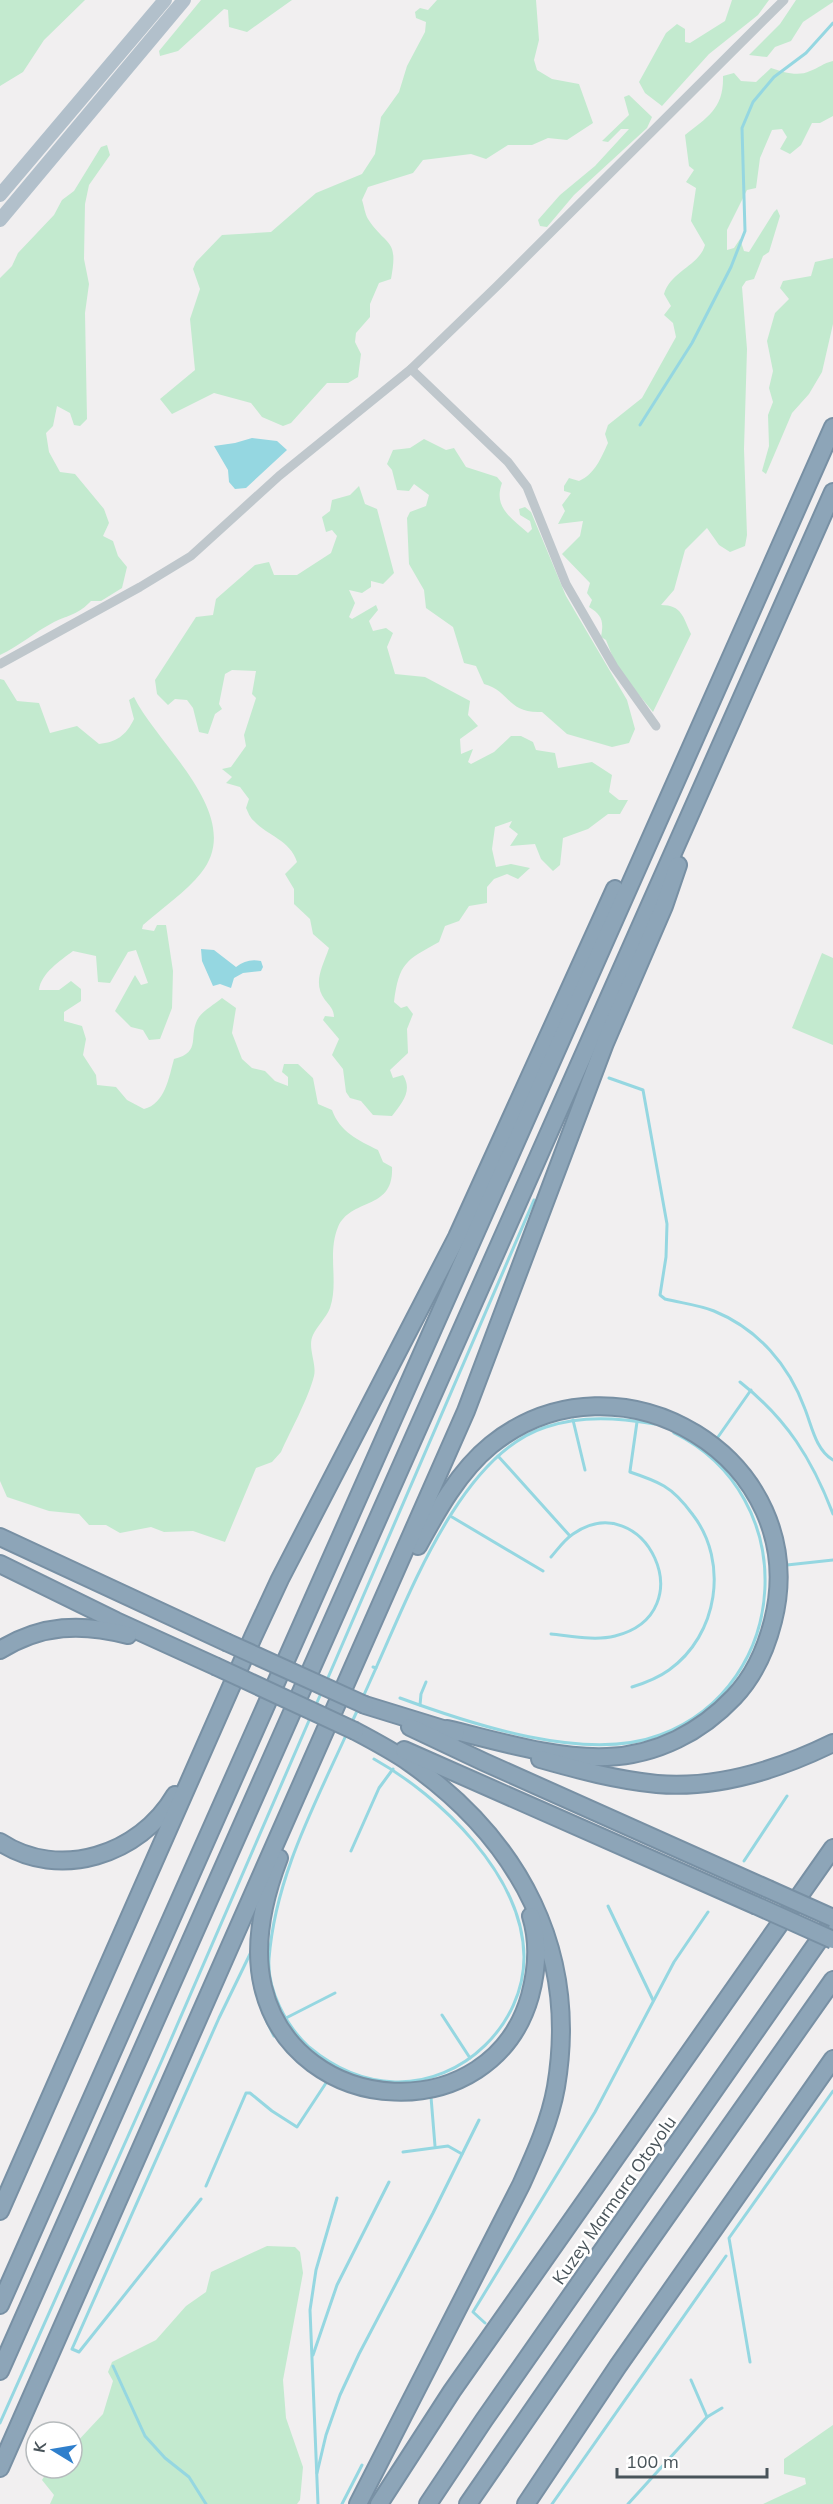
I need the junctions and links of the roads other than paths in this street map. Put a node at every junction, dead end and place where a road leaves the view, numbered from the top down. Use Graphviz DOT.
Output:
graph roads {
  1 [pos="165,0"];
  2 [pos="184,0"];
  3 [pos="784,0"];
  4 [pos="0,195"];
  5 [pos="0,220"];
  6 [pos="411,369"];
  7 [pos="833,427"];
  8 [pos="833,492"];
  9 [pos="0,664"];
  10 [pos="656,726"];
  11 [pos="690,814"];
  12 [pos="660,817"];
  13 [pos="0,1537"];
  14 [pos="0,1564"];
  15 [pos="368,1632"];
  16 [pos="170,1646"];
  17 [pos="0,1650"];
  18 [pos="365,1705"];
  19 [pos="219,1710"];
  20 [pos="447,1729"];
  21 [pos="356,1731"];
  22 [pos="320,1738"];
  23 [pos="833,1743"];
  24 [pos="488,1836"];
  25 [pos="0,1842"];
  26 [pos="833,1848"];
  27 [pos="833,1919"];
  28 [pos="833,1940"];
  29 [pos="833,1980"];
  30 [pos="832,2061"];
  31 [pos="0,2211"];
  32 [pos="0,2305"];
  33 [pos="0,2371"];
  34 [pos="0,2468"];
  35 [pos="358,2504"];
  36 [pos="379,2504"];
  37 [pos="429,2504"];
  38 [pos="468,2504"];
  39 [pos="526,2504"];
  1 -- 4 [label="main road"];
  2 -- 5 [label="main road"];
  3 -- 6 [label="street"];
  6 -- 9 [label="street"];
  6 -- 10 [label="street"];
  7 -- 12 [label="highway"];
  8 -- 11 [label="highway"];
  11 -- 15 [label="highway"];
  11 -- 33 [label="highway"];
  12 -- 19 [label="highway"];
  12 -- 32 [label="highway"];
  13 -- 18 [label="highway, bridge"];
  14 -- 16 [label="highway"];
  15 -- 20 [label="highway"];
  15 -- 22 [label="highway"];
  16 -- 17 [label="highway"];
  16 -- 21 [label="highway, bridge"];
  18 -- 20 [label="highway"];
  18 -- 27 [label="highway, bridge"];
  19 -- 25 [label="highway"];
  19 -- 31 [label="highway"];
  20 -- 23 [label="highway"];
  21 -- 24 [label="highway"];
  21 -- 28 [label="highway, bridge"];
  22 -- 24 [label="highway"];
  22 -- 34 [label="highway"];
  24 -- 35 [label="highway"];
  26 -- 36 [label="highway"];
  27 -- 37 [label="highway, Kuzey Marmara Otoyolu"];
  29 -- 38 [label="highway"];
  30 -- 39 [label="highway"];
}
